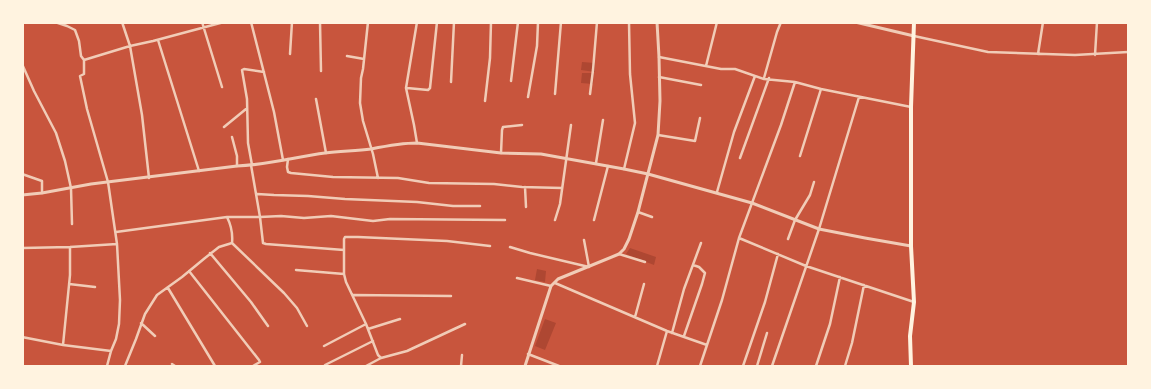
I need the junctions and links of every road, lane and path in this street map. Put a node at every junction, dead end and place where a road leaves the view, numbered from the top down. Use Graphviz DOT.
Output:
graph roads {
  1 [pos="55,22"];
  2 [pos="122,22"];
  3 [pos="202,22"];
  4 [pos="224,22"];
  5 [pos="251,22"];
  6 [pos="292,22"];
  7 [pos="320,22"];
  8 [pos="368,22"];
  9 [pos="417,22"];
  10 [pos="437,22"];
  11 [pos="454,22"];
  12 [pos="491,22"];
  13 [pos="518,22"];
  14 [pos="538,22"];
  15 [pos="561,22"];
  16 [pos="597,22"];
  17 [pos="629,22"];
  18 [pos="657,22"];
  19 [pos="717,22"];
  20 [pos="781,22"];
  21 [pos="855,22"];
  22 [pos="914,22"];
  23 [pos="1044,22"];
  24 [pos="1097,22"];
  25 [pos="204,28"];
  26 [pos="914,36"];
  27 [pos="158,40"];
  28 [pos="130,46"];
  29 [pos="1128,52"];
  30 [pos="290,54"];
  31 [pos="1038,54"];
  32 [pos="1095,55"];
  33 [pos="347,56"];
  34 [pos="659,57"];
  35 [pos="364,59"];
  36 [pos="84,60"];
  37 [pos="22,64"];
  38 [pos="706,66"];
  39 [pos="321,71"];
  40 [pos="264,72"];
  41 [pos="755,76"];
  42 [pos="659,77"];
  43 [pos="769,78"];
  44 [pos="764,79"];
  45 [pos="511,81"];
  46 [pos="451,82"];
  47 [pos="795,82"];
  48 [pos="701,85"];
  49 [pos="222,87"];
  50 [pos="406,88"];
  51 [pos="821,89"];
  52 [pos="556,94"];
  53 [pos="590,94"];
  54 [pos="528,97"];
  55 [pos="859,97"];
  56 [pos="316,100"];
  57 [pos="486,101"];
  58 [pos="911,107"];
  59 [pos="246,109"];
  60 [pos="700,118"];
  61 [pos="603,120"];
  62 [pos="522,125"];
  63 [pos="571,125"];
  64 [pos="224,127"];
  65 [pos="658,135"];
  66 [pos="232,137"];
  67 [pos="417,144"];
  68 [pos="371,148"];
  69 [pos="326,153"];
  70 [pos="501,153"];
  71 [pos="800,156"];
  72 [pos="566,158"];
  73 [pos="740,158"];
  74 [pos="286,160"];
  75 [pos="596,163"];
  76 [pos="252,165"];
  77 [pos="237,166"];
  78 [pos="608,166"];
  79 [pos="624,169"];
  80 [pos="199,171"];
  81 [pos="22,174"];
  82 [pos="648,174"];
  83 [pos="149,178"];
  84 [pos="378,178"];
  85 [pos="108,182"];
  86 [pos="814,182"];
  87 [pos="525,187"];
  88 [pos="71,188"];
  89 [pos="562,188"];
  90 [pos="717,192"];
  91 [pos="42,193"];
  92 [pos="257,194"];
  93 [pos="22,195"];
  94 [pos="752,203"];
  95 [pos="480,206"];
  96 [pos="526,207"];
  97 [pos="638,212"];
  98 [pos="227,216"];
  99 [pos="260,217"];
  100 [pos="652,217"];
  101 [pos="505,220"];
  102 [pos="555,220"];
  103 [pos="594,220"];
  104 [pos="795,220"];
  105 [pos="72,224"];
  106 [pos="819,228"];
  107 [pos="116,232"];
  108 [pos="739,238"];
  109 [pos="788,239"];
  110 [pos="584,240"];
  111 [pos="232,243"];
  112 [pos="702,243"];
  113 [pos="117,244"];
  114 [pos="490,246"];
  115 [pos="910,246"];
  116 [pos="70,247"];
  117 [pos="510,247"];
  118 [pos="22,248"];
  119 [pos="344,250"];
  120 [pos="210,254"];
  121 [pos="619,254"];
  122 [pos="778,254"];
  123 [pos="645,262"];
  124 [pos="694,265"];
  125 [pos="806,266"];
  126 [pos="589,267"];
  127 [pos="296,270"];
  128 [pos="189,271"];
  129 [pos="344,274"];
  130 [pos="840,277"];
  131 [pos="517,278"];
  132 [pos="554,282"];
  133 [pos="69,284"];
  134 [pos="644,284"];
  135 [pos="864,285"];
  136 [pos="551,286"];
  137 [pos="95,288"];
  138 [pos="168,288"];
  139 [pos="353,295"];
  140 [pos="451,296"];
  141 [pos="914,302"];
  142 [pos="635,317"];
  143 [pos="400,319"];
  144 [pos="141,323"];
  145 [pos="366,324"];
  146 [pos="465,324"];
  147 [pos="268,326"];
  148 [pos="307,326"];
  149 [pos="368,329"];
  150 [pos="668,331"];
  151 [pos="672,333"];
  152 [pos="767,333"];
  153 [pos="155,336"];
  154 [pos="22,337"];
  155 [pos="684,337"];
  156 [pos="373,342"];
  157 [pos="64,344"];
  158 [pos="707,345"];
  159 [pos="324,346"];
  160 [pos="111,351"];
  161 [pos="528,354"];
  162 [pos="462,355"];
  163 [pos="381,358"];
  164 [pos="325,365"];
  165 [pos="107,366"];
  166 [pos="125,366"];
  167 [pos="215,366"];
  168 [pos="253,366"];
  169 [pos="366,366"];
  170 [pos="461,366"];
  171 [pos="525,366"];
  172 [pos="559,366"];
  173 [pos="657,366"];
  174 [pos="700,366"];
  175 [pos="743,366"];
  176 [pos="757,366"];
  177 [pos="772,366"];
  178 [pos="816,366"];
  179 [pos="844,366"];
  180 [pos="911,366"];
  1 -- 36 [label="street"];
  2 -- 28 [label="street"];
  3 -- 25 [label="street"];
  4 -- 25 [label="street"];
  5 -- 40 [label="street"];
  6 -- 30 [label="street"];
  7 -- 39 [label="street"];
  8 -- 35 [label="street"];
  9 -- 50 [label="street"];
  10 -- 50 [label="street"];
  11 -- 46 [label="street"];
  12 -- 57 [label="street"];
  13 -- 45 [label="street"];
  14 -- 54 [label="street"];
  15 -- 52 [label="street"];
  16 -- 53 [label="street"];
  17 -- 79 [label="street"];
  18 -- 34 [label="street"];
  19 -- 38 [label="street"];
  20 -- 44 [label="street"];
  21 -- 26 [label="street"];
  22 -- 26 [label="main road"];
  23 -- 31 [label="street"];
  24 -- 32 [label="street"];
  25 -- 27 [label="street"];
  25 -- 49 [label="street"];
  26 -- 31 [label="street"];
  26 -- 58 [label="main road"];
  27 -- 28 [label="street"];
  27 -- 80 [label="street"];
  28 -- 36 [label="street"];
  28 -- 83 [label="street"];
  29 -- 32 [label="street"];
  31 -- 32 [label="street"];
  33 -- 35 [label="street"];
  34 -- 38 [label="street"];
  34 -- 42 [label="street"];
  35 -- 68 [label="street"];
  36 -- 85 [label="street"];
  37 -- 88 [label="street"];
  38 -- 41 [label="street"];
  40 -- 59 [label="street"];
  40 -- 74 [label="street"];
  41 -- 44 [label="street"];
  41 -- 90 [label="street"];
  42 -- 48 [label="street"];
  42 -- 65 [label="street"];
  43 -- 44 [label="street"];
  43 -- 47 [label="street"];
  43 -- 73 [label="street"];
  47 -- 51 [label="street"];
  47 -- 94 [label="street"];
  50 -- 67 [label="street"];
  51 -- 55 [label="street"];
  51 -- 71 [label="street"];
  55 -- 58 [label="street"];
  55 -- 106 [label="street"];
  56 -- 69 [label="street"];
  58 -- 115 [label="main road"];
  59 -- 64 [label="street"];
  59 -- 76 [label="street"];
  60 -- 65 [label="street"];
  61 -- 75 [label="street"];
  62 -- 70 [label="street"];
  63 -- 72 [label="street"];
  65 -- 82 [label="street"];
  66 -- 77 [label="street"];
  67 -- 68 [label="street"];
  67 -- 70 [label="street"];
  68 -- 69 [label="street"];
  68 -- 84 [label="street"];
  69 -- 74 [label="street"];
  70 -- 72 [label="street"];
  72 -- 75 [label="street"];
  72 -- 89 [label="street"];
  74 -- 76 [label="street"];
  74 -- 84 [label="street"];
  75 -- 78 [label="street"];
  76 -- 77 [label="street"];
  76 -- 92 [label="street"];
  77 -- 80 [label="street"];
  78 -- 79 [label="street"];
  78 -- 103 [label="street"];
  79 -- 82 [label="street"];
  80 -- 83 [label="street"];
  81 -- 91 [label="street"];
  82 -- 90 [label="street"];
  82 -- 97 [label="street"];
  83 -- 85 [label="street"];
  84 -- 87 [label="street"];
  85 -- 88 [label="street"];
  85 -- 107 [label="street"];
  86 -- 104 [label="street"];
  87 -- 89 [label="street"];
  87 -- 96 [label="street"];
  88 -- 91 [label="street"];
  88 -- 105 [label="street"];
  89 -- 102 [label="street"];
  90 -- 94 [label="street"];
  91 -- 93 [label="street"];
  92 -- 95 [label="street"];
  92 -- 99 [label="street"];
  94 -- 104 [label="street"];
  94 -- 108 [label="street"];
  97 -- 100 [label="street"];
  97 -- 121 [label="street"];
  98 -- 99 [label="street"];
  98 -- 107 [label="street"];
  98 -- 111 [label="street"];
  99 -- 101 [label="street"];
  99 -- 119 [label="street"];
  104 -- 106 [label="street"];
  104 -- 109 [label="street"];
  106 -- 115 [label="street"];
  106 -- 125 [label="street"];
  107 -- 113 [label="street"];
  108 -- 122 [label="street"];
  108 -- 158 [label="street"];
  110 -- 126 [label="street"];
  111 -- 120 [label="street"];
  111 -- 148 [label="street"];
  112 -- 124 [label="street"];
  113 -- 116 [label="street"];
  113 -- 160 [label="street"];
  114 -- 119 [label="street"];
  115 -- 141 [label="main road"];
  116 -- 118 [label="street"];
  116 -- 133 [label="street"];
  117 -- 126 [label="street"];
  119 -- 129 [label="street"];
  120 -- 128 [label="street"];
  120 -- 147 [label="street"];
  121 -- 123 [label="street"];
  121 -- 126 [label="street"];
  122 -- 125 [label="street"];
  122 -- 175 [label="street"];
  124 -- 151 [label="street"];
  124 -- 155 [label="street"];
  125 -- 130 [label="street"];
  125 -- 177 [label="street"];
  126 -- 132 [label="street"];
  127 -- 129 [label="street"];
  128 -- 138 [label="street"];
  128 -- 168 [label="street"];
  129 -- 139 [label="street"];
  130 -- 135 [label="street"];
  130 -- 178 [label="street"];
  131 -- 136 [label="street"];
  132 -- 136 [label="street"];
  132 -- 142 [label="street"];
  133 -- 137 [label="street"];
  133 -- 157 [label="street"];
  134 -- 142 [label="street"];
  135 -- 141 [label="street"];
  135 -- 179 [label="street"];
  136 -- 161 [label="street"];
  138 -- 144 [label="street"];
  138 -- 167 [label="street"];
  139 -- 140 [label="street"];
  139 -- 145 [label="street"];
  141 -- 180 [label="main road"];
  142 -- 150 [label="street"];
  143 -- 149 [label="street"];
  144 -- 153 [label="street"];
  144 -- 166 [label="street"];
  145 -- 149 [label="street"];
  145 -- 159 [label="street"];
  146 -- 163 [label="street"];
  149 -- 156 [label="street"];
  150 -- 151 [label="street"];
  150 -- 173 [label="street"];
  151 -- 155 [label="street"];
  152 -- 176 [label="street"];
  154 -- 157 [label="street"];
  155 -- 158 [label="street"];
  156 -- 163 [label="street"];
  156 -- 164 [label="street"];
  157 -- 160 [label="street"];
  158 -- 174 [label="street"];
  160 -- 165 [label="street"];
  161 -- 171 [label="street"];
  161 -- 172 [label="street"];
  162 -- 170 [label="street"];
  163 -- 169 [label="street"];
}
